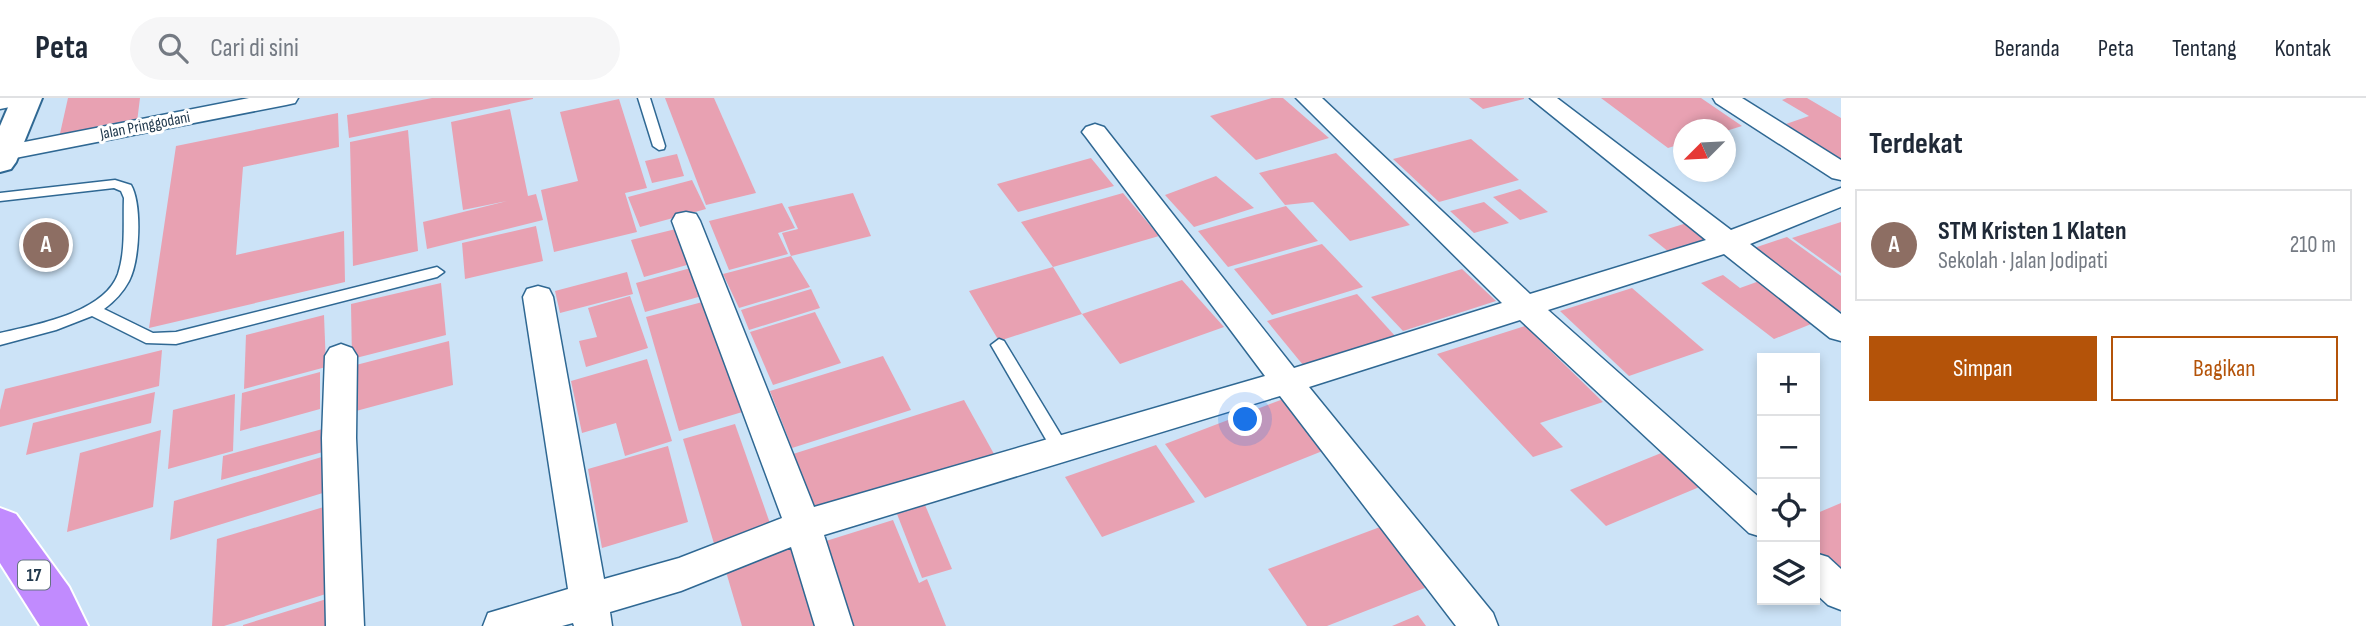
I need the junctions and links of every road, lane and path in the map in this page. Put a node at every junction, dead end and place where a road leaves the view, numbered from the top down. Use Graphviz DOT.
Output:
graph roads {
  1 [pos="21,98"];
  2 [pos="27,98"];
  3 [pos="286,98"];
  4 [pos="645,98"];
  5 [pos="1308,98"];
  6 [pos="1542,98"];
  7 [pos="1726,98"];
  8 [pos="0,102"];
  9 [pos="1095,132"];
  10 [pos="659,146"];
  11 [pos="2,158"];
  12 [pos="1841,172"];
  13 [pos="0,197"];
  14 [pos="1841,197"];
  15 [pos="687,221"];
  16 [pos="1727,243"];
  17 [pos="437,272"];
  18 [pos="538,297"];
  19 [pos="1526,308"];
  20 [pos="94,310"];
  21 [pos="1841,330"];
  22 [pos="0,339"];
  23 [pos="999,345"];
  24 [pos="341,356"];
  25 [pos="1287,382"];
  26 [pos="1061,450"];
  27 [pos="1757,517"];
  28 [pos="803,526"];
  29 [pos="0,527"];
  30 [pos="1820,574"];
  31 [pos="1841,593"];
  32 [pos="591,613"];
  33 [pos="64,626"];
  34 [pos="345,626"];
  35 [pos="502,626"];
  36 [pos="834,626"];
  37 [pos="1479,626"];
  1 -- 8 [label="street"];
  2 -- 11 [label="street"];
  3 -- 11 [label="street, Jalan Pringgodani"];
  4 -- 10 [label="lane"];
  5 -- 19 [label="street"];
  6 -- 16 [label="street"];
  7 -- 12 [label="street"];
  9 -- 25 [label="street"];
  13 -- 20 [label="lane"];
  14 -- 16 [label="street"];
  15 -- 28 [label="street"];
  16 -- 19 [label="street"];
  16 -- 21 [label="street"];
  17 -- 20 [label="lane"];
  18 -- 32 [label="street"];
  19 -- 25 [label="street"];
  19 -- 27 [label="street"];
  20 -- 22 [label="lane"];
  23 -- 26 [label="lane"];
  24 -- 34 [label="street"];
  25 -- 26 [label="street"];
  25 -- 37 [label="street"];
  26 -- 28 [label="street"];
  28 -- 32 [label="street"];
  28 -- 36 [label="street"];
  29 -- 33 [label="highway, 17"];
  30 -- 31 [label="street"];
  32 -- 35 [label="street"];
}
